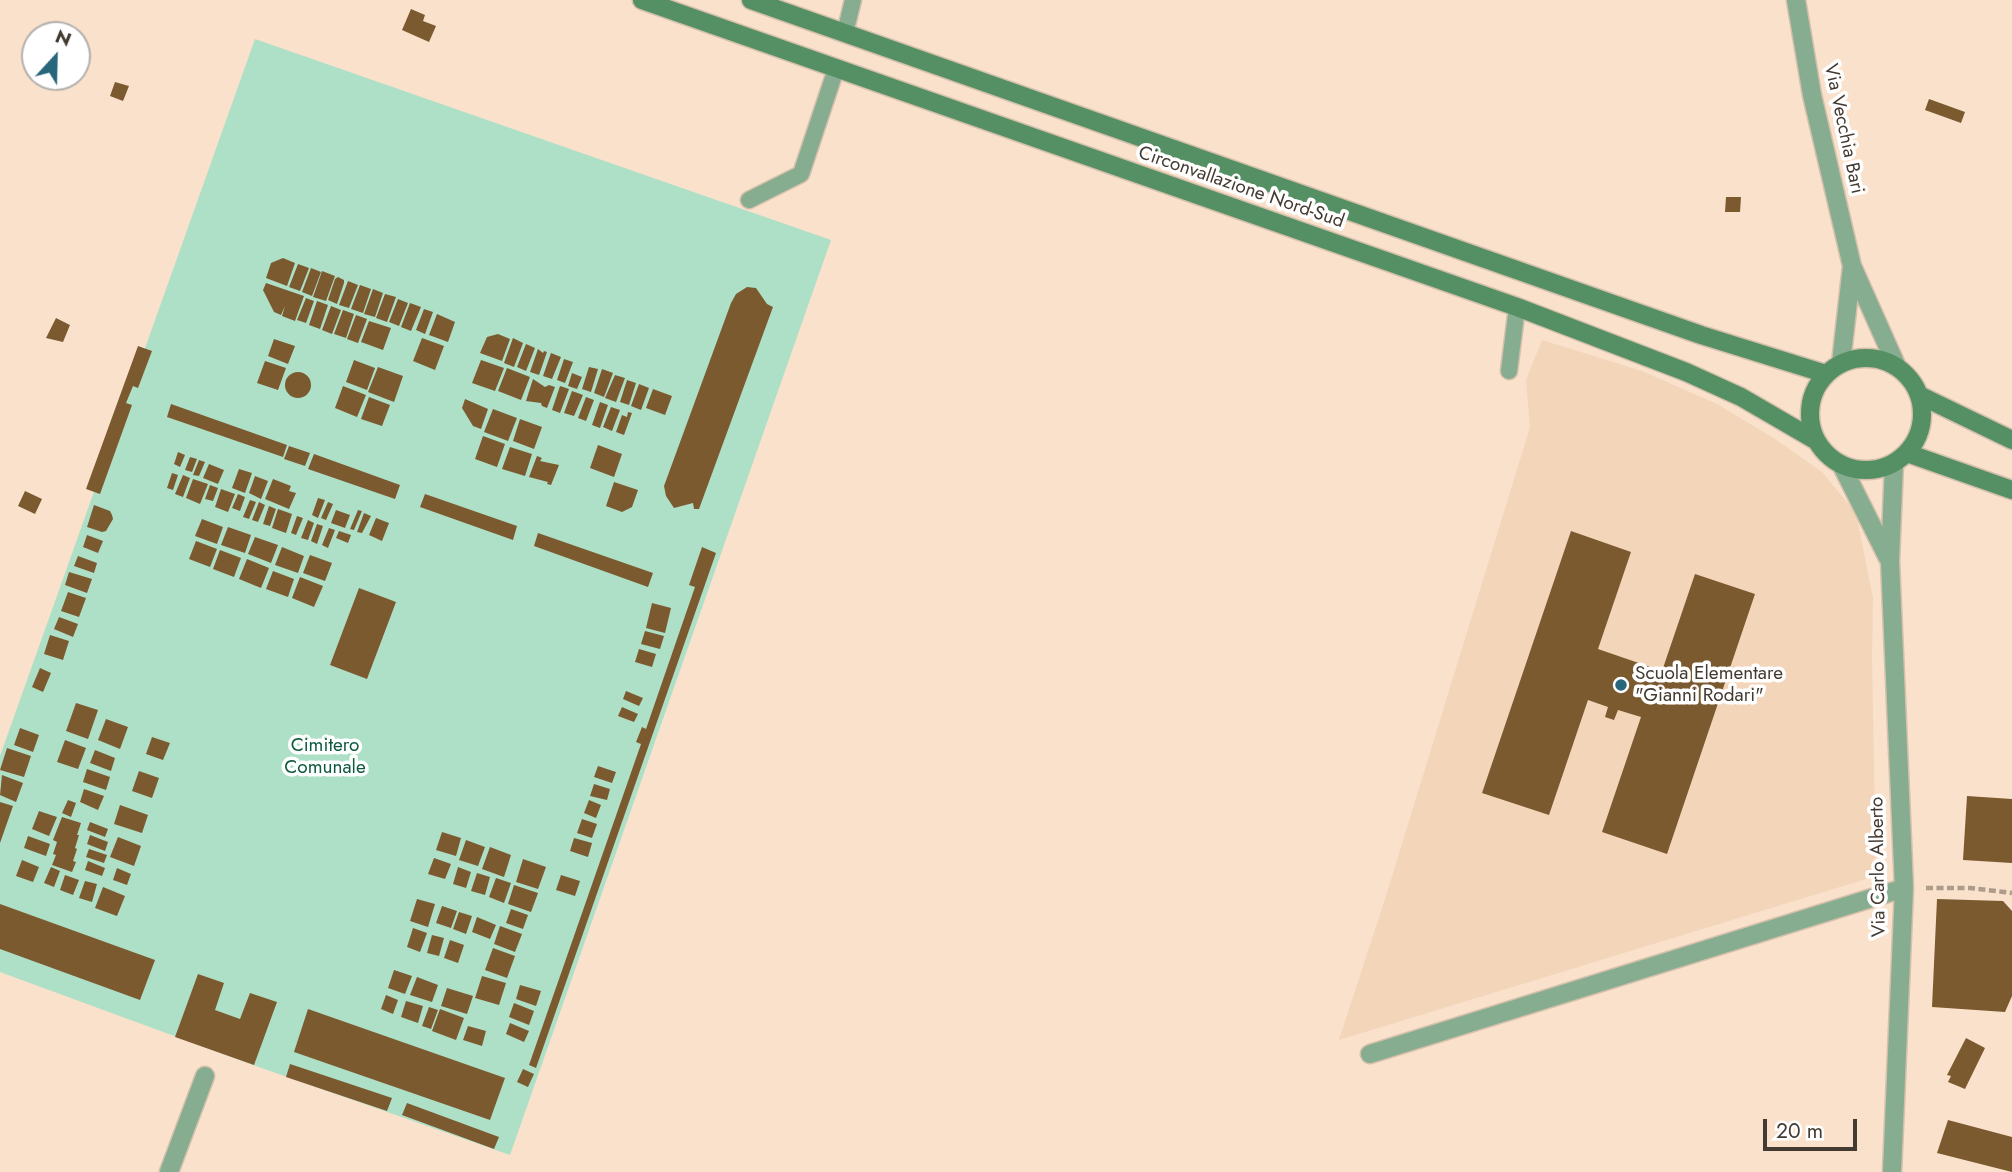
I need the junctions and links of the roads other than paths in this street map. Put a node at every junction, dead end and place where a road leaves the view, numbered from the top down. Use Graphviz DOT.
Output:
graph roads {
  1 [pos="642,0"];
  2 [pos="751,0"];
  3 [pos="853,0"];
  4 [pos="1796,0"];
  5 [pos="845,33"];
  6 [pos="836,69"];
  7 [pos="749,200"];
  8 [pos="1852,266"];
  9 [pos="1517,307"];
  10 [pos="1840,363"];
  11 [pos="1897,367"];
  12 [pos="1509,371"];
  13 [pos="1826,374"];
  14 [pos="1919,395"];
  15 [pos="1815,440"];
  16 [pos="2012,440"];
  17 [pos="1900,458"];
  18 [pos="1841,464"];
  19 [pos="2012,490"];
  20 [pos="1890,561"];
  21 [pos="1904,888"];
  22 [pos="1370,1054"];
  23 [pos="205,1076"];
  24 [pos="169,1172"];
  25 [pos="1892,1172"];
  1 -- 6 [label="main road, Circonvallazione Nord-Sud"];
  2 -- 5 [label="main road, Circonvallazione Nord-Sud"];
  3 -- 5 [label="lane"];
  4 -- 8 [label="street, Via Vecchia Bari"];
  5 -- 13 [label="main road, Circonvallazione Nord-Sud"];
  6 -- 7 [label="lane"];
  6 -- 9 [label="main road, Circonvallazione Nord-Sud"];
  8 -- 10 [label="street, Via Vecchia Bari"];
  8 -- 11 [label="street, Via Vecchia Bari"];
  9 -- 12 [label="lane"];
  9 -- 15 [label="main road, Circonvallazione Nord-Sud"];
  10 -- 11 [label="main road"];
  10 -- 13 [label="main road"];
  11 -- 14 [label="main road"];
  13 -- 15 [label="main road"];
  14 -- 16 [label="main road"];
  14 -- 17 [label="main road"];
  15 -- 18 [label="main road"];
  17 -- 18 [label="main road"];
  17 -- 19 [label="main road"];
  17 -- 20 [label="street, Via Carlo Alberto"];
  18 -- 20 [label="street, Via Carlo Alberto"];
  20 -- 21 [label="street, Via Carlo Alberto"];
  21 -- 22 [label="street"];
  21 -- 25 [label="street, Via Carlo Alberto"];
  23 -- 24 [label="street"];
}
